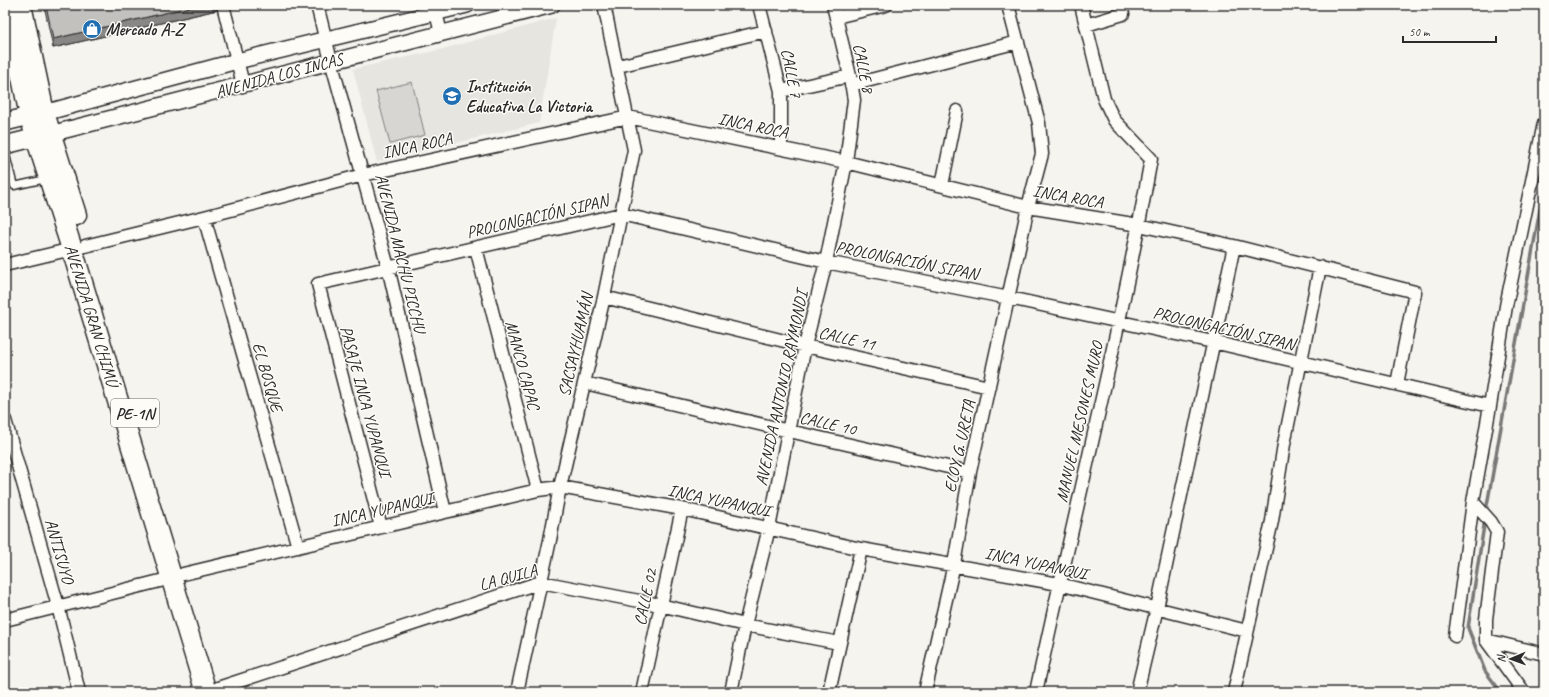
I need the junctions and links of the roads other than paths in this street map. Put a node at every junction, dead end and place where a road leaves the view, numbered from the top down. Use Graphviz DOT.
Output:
graph roads {
  1 [pos="7,5"];
  2 [pos="21,5"];
  3 [pos="223,5"];
  4 [pos="317,5"];
  5 [pos="467,5"];
  6 [pos="552,5"];
  7 [pos="604,5"];
  8 [pos="759,5"];
  9 [pos="833,5"];
  10 [pos="886,5"];
  11 [pos="1008,5"];
  12 [pos="1081,5"];
  13 [pos="435,9"];
  14 [pos="1123,14"];
  15 [pos="836,17"];
  16 [pos="1086,25"];
  17 [pos="766,32"];
  18 [pos="441,33"];
  19 [pos="326,40"];
  20 [pos="1018,42"];
  21 [pos="238,61"];
  22 [pos="331,61"];
  23 [pos="618,66"];
  24 [pos="851,80"];
  25 [pos="243,84"];
  26 [pos="781,91"];
  27 [pos="957,111"];
  28 [pos="37,114"];
  29 [pos="628,117"];
  30 [pos="5,122"];
  31 [pos="1544,123"];
  32 [pos="43,136"];
  33 [pos="5,145"];
  34 [pos="781,148"];
  35 [pos="5,151"];
  36 [pos="846,162"];
  37 [pos="364,175"];
  38 [pos="49,178"];
  39 [pos="942,186"];
  40 [pos="1028,207"];
  41 [pos="621,214"];
  42 [pos="204,217"];
  43 [pos="1139,225"];
  44 [pos="1234,246"];
  45 [pos="78,247"];
  46 [pos="476,248"];
  47 [pos="826,262"];
  48 [pos="5,265"];
  49 [pos="388,267"];
  50 [pos="1320,267"];
  51 [pos="318,284"];
  52 [pos="604,297"];
  53 [pos="1009,298"];
  54 [pos="1119,322"];
  55 [pos="1213,342"];
  56 [pos="805,346"];
  57 [pos="1301,362"];
  58 [pos="585,383"];
  59 [pos="1397,384"];
  60 [pos="989,387"];
  61 [pos="1490,406"];
  62 [pos="5,420"];
  63 [pos="789,431"];
  64 [pos="970,472"];
  65 [pos="560,487"];
  66 [pos="538,490"];
  67 [pos="1473,502"];
  68 [pos="682,509"];
  69 [pos="445,512"];
  70 [pos="381,527"];
  71 [pos="769,528"];
  72 [pos="298,546"];
  73 [pos="861,549"];
  74 [pos="954,564"];
  75 [pos="177,576"];
  76 [pos="541,582"];
  77 [pos="1059,584"];
  78 [pos="660,605"];
  79 [pos="58,606"];
  80 [pos="1157,608"];
  81 [pos="5,620"];
  82 [pos="745,625"];
  83 [pos="1248,631"];
  84 [pos="1455,636"];
  85 [pos="1486,640"];
  86 [pos="839,643"];
  87 [pos="1544,654"];
  88 [pos="214,691"];
  89 [pos="80,692"];
  90 [pos="517,692"];
  91 [pos="642,692"];
  92 [pos="731,692"];
  93 [pos="829,692"];
  94 [pos="925,692"];
  95 [pos="1036,692"];
  96 [pos="1137,692"];
  97 [pos="1234,692"];
  98 [pos="1524,692"];
  1 -- 28 [label="highway, AVENIDA GRAN CHIMÚ / PE-1N"];
  2 -- 28 [label="highway, AVENIDA GRAN CHIMÚ / PE-1N"];
  3 -- 21 [label="street"];
  4 -- 19 [label="street, AVENIDA MACHU PICCHU"];
  5 -- 13 [label="street, AVENIDA LOS INCAS"];
  6 -- 18 [label="street, AVENIDA LOS INCAS"];
  7 -- 23 [label="street, SACSAYHUAMÁN"];
  8 -- 17 [label="street, CALLE 7"];
  9 -- 15 [label="street, CALLE 8"];
  10 -- 15 [label="street"];
  11 -- 20 [label="street, ELOY G. URETA"];
  12 -- 16 [label="street"];
  13 -- 18 [label="street"];
  13 -- 19 [label="street, AVENIDA LOS INCAS"];
  14 -- 16 [label="street"];
  15 -- 24 [label="street, CALLE 8"];
  16 -- 43 [label="street, MANUEL MESONES MURO"];
  17 -- 23 [label="street"];
  17 -- 26 [label="street, CALLE 7"];
  18 -- 22 [label="street, AVENIDA LOS INCAS"];
  19 -- 21 [label="street, AVENIDA LOS INCAS"];
  19 -- 22 [label="street, AVENIDA MACHU PICCHU"];
  20 -- 24 [label="street"];
  20 -- 40 [label="street, ELOY G. URETA"];
  21 -- 25 [label="street"];
  21 -- 28 [label="street, AVENIDA LOS INCAS"];
  22 -- 25 [label="street, AVENIDA LOS INCAS"];
  22 -- 37 [label="street, AVENIDA MACHU PICCHU"];
  23 -- 29 [label="street, SACSAYHUAMÁN"];
  24 -- 26 [label="street"];
  24 -- 36 [label="street, CALLE 8"];
  25 -- 32 [label="street, AVENIDA LOS INCAS"];
  26 -- 34 [label="street, CALLE 7"];
  27 -- 39 [label="street"];
  28 -- 30 [label="main road, AVENIDA LOS INCAS"];
  28 -- 32 [label="highway, AVENIDA GRAN CHIMÚ / PE-1N"];
  29 -- 34 [label="street, INCA ROCA"];
  29 -- 37 [label="street, INCA ROCA"];
  29 -- 41 [label="street, SACSAYHUAMÁN"];
  31 -- 61 [label="street"];
  32 -- 33 [label="main road, AVENIDA LOS INCAS"];
  32 -- 38 [label="highway, AVENIDA GRAN CHIMÚ / PE-1N"];
  32 -- 45 [label="highway, AVENIDA GRAN CHIMÚ / PE-1N"];
  34 -- 36 [label="street, INCA ROCA"];
  35 -- 38 [label="lane"];
  36 -- 39 [label="street, INCA ROCA"];
  36 -- 47 [label="street, AVENIDA ANTONIO RAYMONDI"];
  37 -- 42 [label="street, INCA ROCA"];
  37 -- 49 [label="street, AVENIDA MACHU PICCHU"];
  38 -- 45 [label="highway, AVENIDA GRAN CHIMÚ / PE-1N"];
  39 -- 40 [label="street, INCA ROCA"];
  40 -- 43 [label="street, INCA ROCA"];
  40 -- 53 [label="street, ELOY G. URETA"];
  41 -- 46 [label="street, PROLONGACIÓN SIPAN"];
  41 -- 47 [label="street, PROLONGACIÓN SIPAN"];
  41 -- 52 [label="street, SACSAYHUAMÁN"];
  42 -- 45 [label="street, INCA ROCA"];
  42 -- 72 [label="street, EL BOSQUE"];
  43 -- 44 [label="street, INCA ROCA"];
  43 -- 54 [label="street, MANUEL MESONES MURO"];
  44 -- 50 [label="street, INCA ROCA"];
  44 -- 55 [label="street"];
  45 -- 48 [label="street, INCA ROCA"];
  45 -- 75 [label="highway, AVENIDA GRAN CHIMÚ / PE-1N"];
  46 -- 49 [label="street, PROLONGACIÓN SIPAN"];
  46 -- 66 [label="street, MANCO CAPAC"];
  47 -- 53 [label="street, PROLONGACIÓN SIPAN"];
  47 -- 56 [label="street, AVENIDA ANTONIO RAYMONDI"];
  49 -- 51 [label="street, PROLONGACIÓN SIPAN"];
  49 -- 69 [label="street, AVENIDA MACHU PICCHU"];
  50 -- 57 [label="street"];
  50 -- 59 [label="street, INCA ROCA"];
  51 -- 70 [label="street, PASAJE INCA YUPANQUI"];
  52 -- 56 [label="street, CALLE 11"];
  52 -- 58 [label="street, SACSAYHUAMÁN"];
  53 -- 54 [label="street, PROLONGACIÓN SIPAN"];
  53 -- 60 [label="street, ELOY G. URETA"];
  54 -- 55 [label="street, PROLONGACIÓN SIPAN"];
  54 -- 77 [label="street, MANUEL MESONES MURO"];
  55 -- 57 [label="street, PROLONGACIÓN SIPAN"];
  55 -- 80 [label="street"];
  56 -- 60 [label="street, CALLE 11"];
  56 -- 63 [label="street, AVENIDA ANTONIO RAYMONDI"];
  57 -- 59 [label="street, PROLONGACIÓN SIPAN"];
  57 -- 83 [label="street"];
  58 -- 63 [label="street, CALLE 10"];
  58 -- 65 [label="street, SACSAYHUAMÁN"];
  59 -- 61 [label="street, PROLONGACIÓN SIPAN"];
  60 -- 64 [label="street, ELOY G. URETA"];
  61 -- 67 [label="street"];
  62 -- 79 [label="street, ANTISUYO"];
  63 -- 64 [label="street, CALLE 10"];
  63 -- 71 [label="street, AVENIDA ANTONIO RAYMONDI"];
  64 -- 74 [label="street, ELOY G. URETA"];
  65 -- 66 [label="street, INCA YUPANQUI"];
  65 -- 68 [label="street, INCA YUPANQUI"];
  65 -- 76 [label="street, SACSAYHUAMÁN"];
  66 -- 69 [label="street, INCA YUPANQUI"];
  67 -- 84 [label="street"];
  67 -- 85 [label="street"];
  68 -- 71 [label="street, INCA YUPANQUI"];
  68 -- 78 [label="street, CALLE 02"];
  69 -- 70 [label="street, INCA YUPANQUI"];
  70 -- 72 [label="street, INCA YUPANQUI"];
  71 -- 73 [label="street, INCA YUPANQUI"];
  71 -- 82 [label="street, AVENIDA ANTONIO RAYMONDI"];
  72 -- 75 [label="street, INCA YUPANQUI"];
  73 -- 74 [label="street, INCA YUPANQUI"];
  73 -- 86 [label="street"];
  74 -- 77 [label="street, INCA YUPANQUI"];
  74 -- 94 [label="street, ELOY G. URETA"];
  75 -- 79 [label="street, INCA YUPANQUI"];
  75 -- 88 [label="highway, AVENIDA GRAN CHIMÚ / PE-1N"];
  76 -- 78 [label="street, LA QUILA"];
  76 -- 88 [label="street, LA QUILA"];
  76 -- 90 [label="street, SACSAYHUAMÁN"];
  77 -- 80 [label="street, INCA YUPANQUI"];
  77 -- 95 [label="street, MANUEL MESONES MURO"];
  78 -- 82 [label="street, LA QUILA"];
  78 -- 91 [label="street, CALLE 02"];
  79 -- 81 [label="street, INCA YUPANQUI"];
  79 -- 89 [label="street, ANTISUYO"];
  80 -- 83 [label="street, INCA YUPANQUI"];
  80 -- 96 [label="street"];
  82 -- 86 [label="street, LA QUILA"];
  82 -- 92 [label="street, AVENIDA ANTONIO RAYMONDI"];
  83 -- 97 [label="street"];
  85 -- 87 [label="street"];
  85 -- 98 [label="street"];
  86 -- 93 [label="street"];
}
